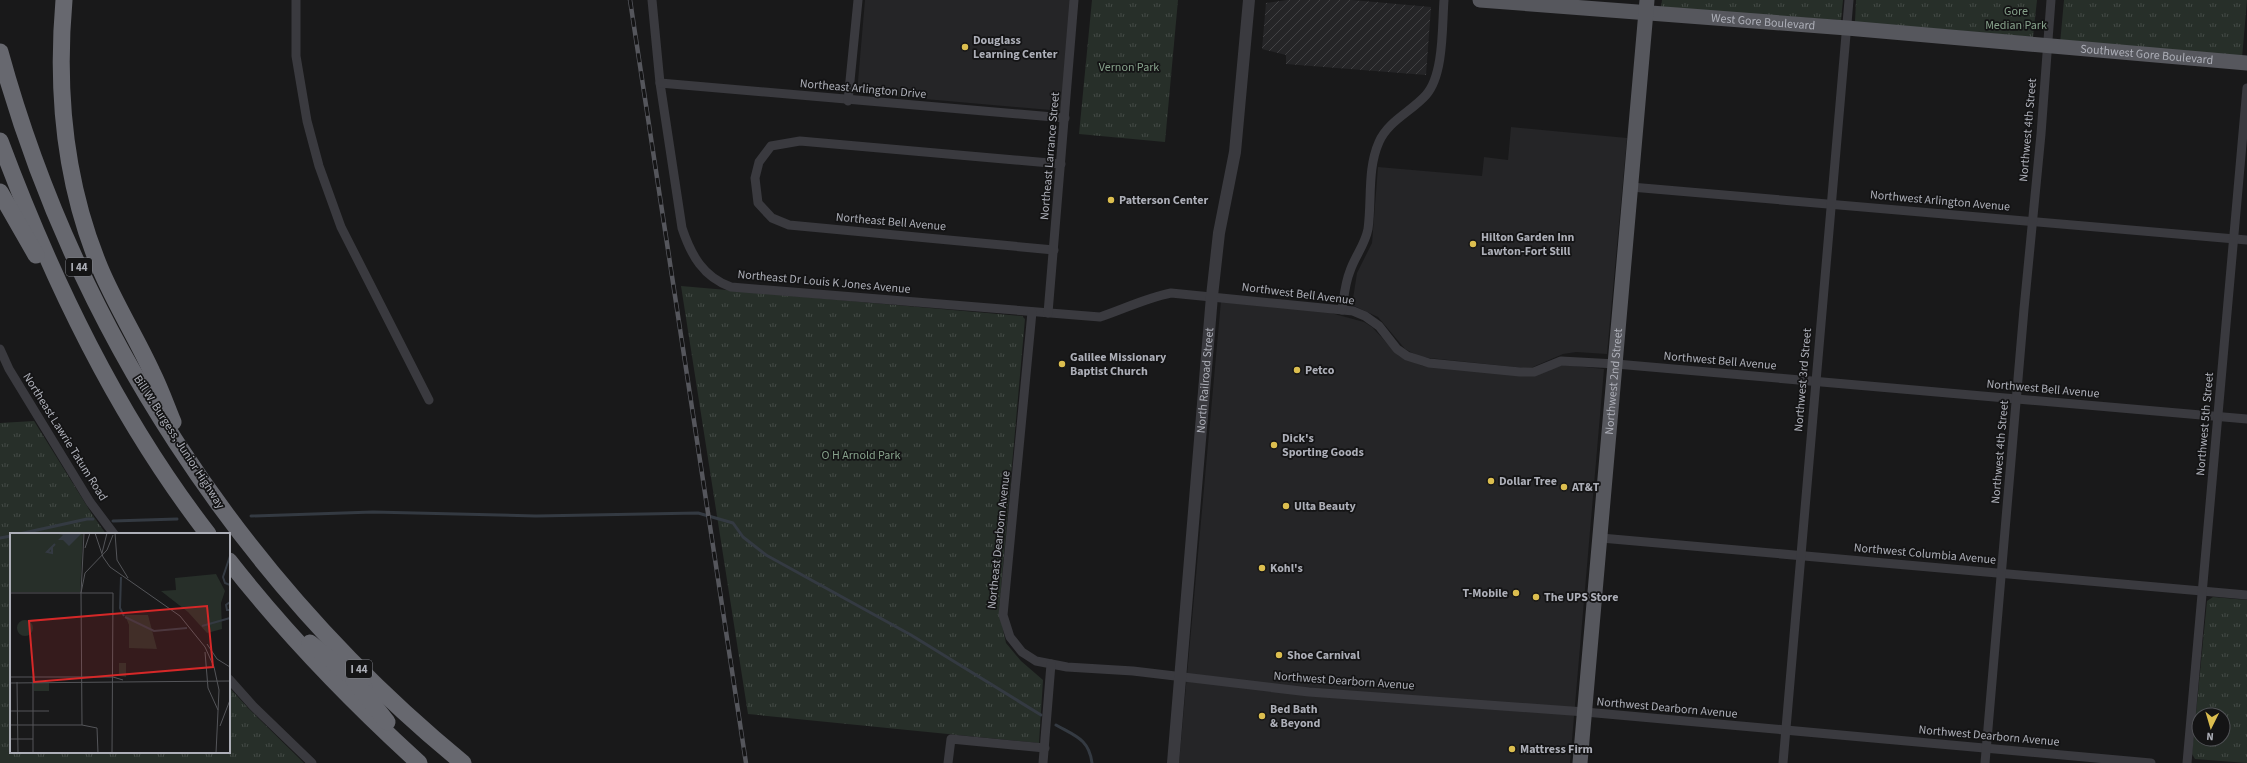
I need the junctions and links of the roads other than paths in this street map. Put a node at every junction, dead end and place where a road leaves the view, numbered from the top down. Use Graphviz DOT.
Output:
graph roads {
  1 [pos="64,0"];
  2 [pos="296,0"];
  3 [pos="652,0"];
  4 [pos="858,0"];
  5 [pos="1074,0"];
  6 [pos="1249,0"];
  7 [pos="1444,0"];
  8 [pos="1480,0"];
  9 [pos="1849,0"];
  10 [pos="2050,0"];
  11 [pos="1646,6"];
  12 [pos="1847,28"];
  13 [pos="2046,46"];
  14 [pos="0,52"];
  15 [pos="2247,63"];
  16 [pos="660,83"];
  17 [pos="2247,88"];
  18 [pos="848,100"];
  19 [pos="1065,118"];
  20 [pos="0,141"];
  21 [pos="1061,164"];
  22 [pos="1631,187"];
  23 [pos="0,192"];
  24 [pos="1831,204"];
  25 [pos="2032,222"];
  26 [pos="2234,238"];
  27 [pos="2247,240"];
  28 [pos="1054,250"];
  29 [pos="1212,296"];
  30 [pos="1342,310"];
  31 [pos="1032,312"];
  32 [pos="1048,313"];
  33 [pos="0,349"];
  34 [pos="1616,364"];
  35 [pos="101,368"];
  36 [pos="1815,381"];
  37 [pos="2016,399"];
  38 [pos="429,400"];
  39 [pos="2217,416"];
  40 [pos="2247,419"];
  41 [pos="192,466"];
  42 [pos="113,533"];
  43 [pos="207,533"];
  44 [pos="1600,538"];
  45 [pos="1800,555"];
  46 [pos="230,562"];
  47 [pos="2001,573"];
  48 [pos="282,586"];
  49 [pos="2202,591"];
  50 [pos="2247,595"];
  51 [pos="262,603"];
  52 [pos="1051,664"];
  53 [pos="1180,677"];
  54 [pos="353,679"];
  55 [pos="230,680"];
  56 [pos="1585,712"];
  57 [pos="1786,731"];
  58 [pos="442,746"];
  59 [pos="1046,748"];
  60 [pos="1986,748"];
  61 [pos="312,763"];
  62 [pos="420,763"];
  63 [pos="462,763"];
  64 [pos="948,763"];
  65 [pos="1043,763"];
  66 [pos="1173,763"];
  67 [pos="1580,763"];
  68 [pos="1783,763"];
  69 [pos="1985,763"];
  70 [pos="2151,763"];
  71 [pos="2187,763"];
  1 -- 41 [label="highway"];
  2 -- 38 [label="street"];
  3 -- 16 [label="street, Northeast Dr Louis K Jones Avenue"];
  4 -- 18 [label="street"];
  5 -- 19 [label="street, Northeast Larrance Street"];
  6 -- 29 [label="street, North Railroad Street"];
  7 -- 30 [label="street"];
  8 -- 11 [label="main road, West Gore Boulevard"];
  9 -- 12 [label="street, Northwest 3rd Street"];
  10 -- 13 [label="street, Northwest 4th Street"];
  11 -- 12 [label="main road, West Gore Boulevard"];
  11 -- 22 [label="main road, Northwest 2nd Street"];
  12 -- 13 [label="main road, West Gore Boulevard"];
  12 -- 24 [label="street, Northwest 3rd Street"];
  13 -- 15 [label="main road, Southwest Gore Boulevard"];
  13 -- 25 [label="street, Northwest 4th Street"];
  14 -- 41 [label="highway, Bill W. Burgess, Junior Highway / I 44"];
  16 -- 18 [label="street, Northeast Arlington Drive"];
  16 -- 31 [label="street, Northeast Dr Louis K Jones Avenue"];
  17 -- 26 [label="street, Northwest 5th Street"];
  18 -- 19 [label="street, Northeast Arlington Drive"];
  19 -- 21 [label="street, Northeast Larrance Street"];
  20 -- 35 [label="highway, I 44"];
  21 -- 28 [label="street, Northeast Larrance Street"];
  21 -- 28 [label="street, Northeast Bell Avenue"];
  22 -- 24 [label="street, Northwest Arlington Avenue"];
  22 -- 34 [label="main road, Northwest 2nd Street"];
  23 -- 35 [label="highway"];
  24 -- 25 [label="street, Northwest Arlington Avenue"];
  24 -- 36 [label="street, Northwest 3rd Street"];
  25 -- 26 [label="street, Northwest Arlington Avenue"];
  25 -- 37 [label="street, Northwest 4th Street"];
  26 -- 27 [label="street, Northwest Arlington Avenue"];
  26 -- 39 [label="street, Northwest 5th Street"];
  28 -- 32 [label="street, Northeast Larrance Street"];
  29 -- 30 [label="street, Northwest Bell Avenue"];
  29 -- 32 [label="street"];
  29 -- 53 [label="street, North Railroad Street"];
  30 -- 34 [label="street, Northwest Bell Avenue"];
  31 -- 32 [label="street"];
  31 -- 52 [label="street, Northeast Dearborn Avenue"];
  33 -- 42 [label="street, Northeast Lawrie Tatum Road"];
  34 -- 36 [label="street, Northwest Bell Avenue"];
  34 -- 44 [label="main road, Northwest 2nd Street"];
  35 -- 43 [label="highway, I 44"];
  36 -- 37 [label="street, Northwest Bell Avenue"];
  36 -- 45 [label="street, Northwest 3rd Street"];
  37 -- 39 [label="street, Northwest Bell Avenue"];
  37 -- 47 [label="street, Northwest 4th Street"];
  39 -- 40 [label="street, Northwest Bell Avenue"];
  39 -- 49 [label="street, Northwest 5th Street"];
  41 -- 48 [label="highway, Bill W. Burgess, Junior Highway / I 44"];
  44 -- 45 [label="street, Northwest Columbia Avenue"];
  44 -- 56 [label="main road, Northwest 2nd Street"];
  45 -- 47 [label="street, Northwest Columbia Avenue"];
  45 -- 57 [label="street, Northwest 3rd Street"];
  46 -- 51 [label="highway, I 44"];
  47 -- 49 [label="street, Northwest Columbia Avenue"];
  47 -- 60 [label="street, Northwest 4th Street"];
  48 -- 54 [label="highway"];
  48 -- 58 [label="highway, Bill W. Burgess, Junior Highway / I 44"];
  49 -- 50 [label="street, Northwest Columbia Avenue"];
  49 -- 71 [label="street, Northwest 5th Street"];
  51 -- 54 [label="highway"];
  51 -- 62 [label="highway, I 44"];
  52 -- 53 [label="street, Northeast Dearborn Avenue"];
  52 -- 59 [label="street"];
  53 -- 56 [label="street, Northwest Dearborn Avenue"];
  53 -- 66 [label="street, North Railroad Street"];
  54 -- 58 [label="highway"];
  54 -- 62 [label="highway"];
  55 -- 61 [label="street"];
  56 -- 57 [label="street, Northwest Dearborn Avenue"];
  56 -- 67 [label="main road, Northwest 2nd Street"];
  57 -- 60 [label="street, Northwest Dearborn Avenue"];
  57 -- 68 [label="street, Northwest 3rd Street"];
  58 -- 63 [label="highway, Bill W. Burgess, Junior Highway / I 44"];
  59 -- 64 [label="street"];
  59 -- 65 [label="street"];
  60 -- 69 [label="street, Northwest 4th Street"];
  60 -- 70 [label="street, Northwest Dearborn Avenue"];
}
